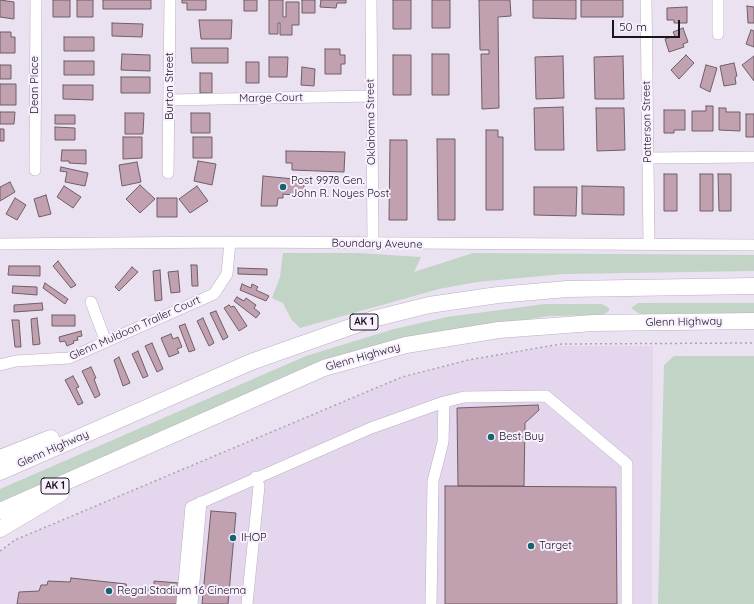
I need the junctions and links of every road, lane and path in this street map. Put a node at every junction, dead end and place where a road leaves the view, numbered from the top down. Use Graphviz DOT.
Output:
graph roads {
  1 [pos="36,0"];
  2 [pos="170,0"];
  3 [pos="371,0"];
  4 [pos="646,0"];
  5 [pos="718,0"];
  6 [pos="718,34"];
  7 [pos="371,96"];
  8 [pos="170,100"];
  9 [pos="754,157"];
  10 [pos="648,158"];
  11 [pos="35,170"];
  12 [pos="168,173"];
  13 [pos="230,242"];
  14 [pos="0,244"];
  15 [pos="373,244"];
  16 [pos="649,244"];
  17 [pos="754,245"];
  18 [pos="754,286"];
  19 [pos="91,302"];
  20 [pos="754,321"];
  21 [pos="106,342"];
  22 [pos="754,343"];
  23 [pos="251,362"];
  24 [pos="0,365"];
  25 [pos="444,402"];
  26 [pos="0,458"];
  27 [pos="110,461"];
  28 [pos="0,472"];
  29 [pos="256,477"];
  30 [pos="0,511"];
  31 [pos="0,529"];
  32 [pos="0,551"];
  33 [pos="191,556"];
  34 [pos="182,604"];
  35 [pos="192,604"];
  36 [pos="247,604"];
  37 [pos="431,604"];
  38 [pos="627,604"];
  1 -- 11 [label="street, Dean Place"];
  2 -- 8 [label="street, Burton Street"];
  3 -- 7 [label="street, Oklahoma Street"];
  4 -- 10 [label="street, Patterson Street"];
  5 -- 6 [label="street"];
  7 -- 8 [label="street, Marge Court"];
  7 -- 15 [label="street, Oklahoma Street"];
  8 -- 12 [label="street, Burton Street"];
  9 -- 10 [label="street"];
  10 -- 16 [label="street, Patterson Street"];
  13 -- 14 [label="street, Boundary Aveune"];
  13 -- 15 [label="street, Boundary Aveune"];
  13 -- 21 [label="street, Glenn Muldoon Trailer Court"];
  15 -- 16 [label="street, Boundary Aveune"];
  16 -- 17 [label="street, Boundary Aveune"];
  18 -- 23 [label="highway, Glenn Highway / AK 1"];
  19 -- 21 [label="street"];
  20 -- 27 [label="highway, Glenn Highway / AK 1"];
  21 -- 24 [label="street, Glenn Muldoon Trailer Court"];
  22 -- 32 [label="path"];
  23 -- 26 [label="highway"];
  23 -- 28 [label="highway, Glenn Highway / AK 1"];
  25 -- 29 [label="street"];
  25 -- 37 [label="street"];
  25 -- 38 [label="street"];
  27 -- 30 [label="highway, Glenn Highway / AK 1"];
  27 -- 31 [label="highway"];
  29 -- 33 [label="street"];
  29 -- 36 [label="street"];
  33 -- 34 [label="street"];
  33 -- 35 [label="street"];
}
